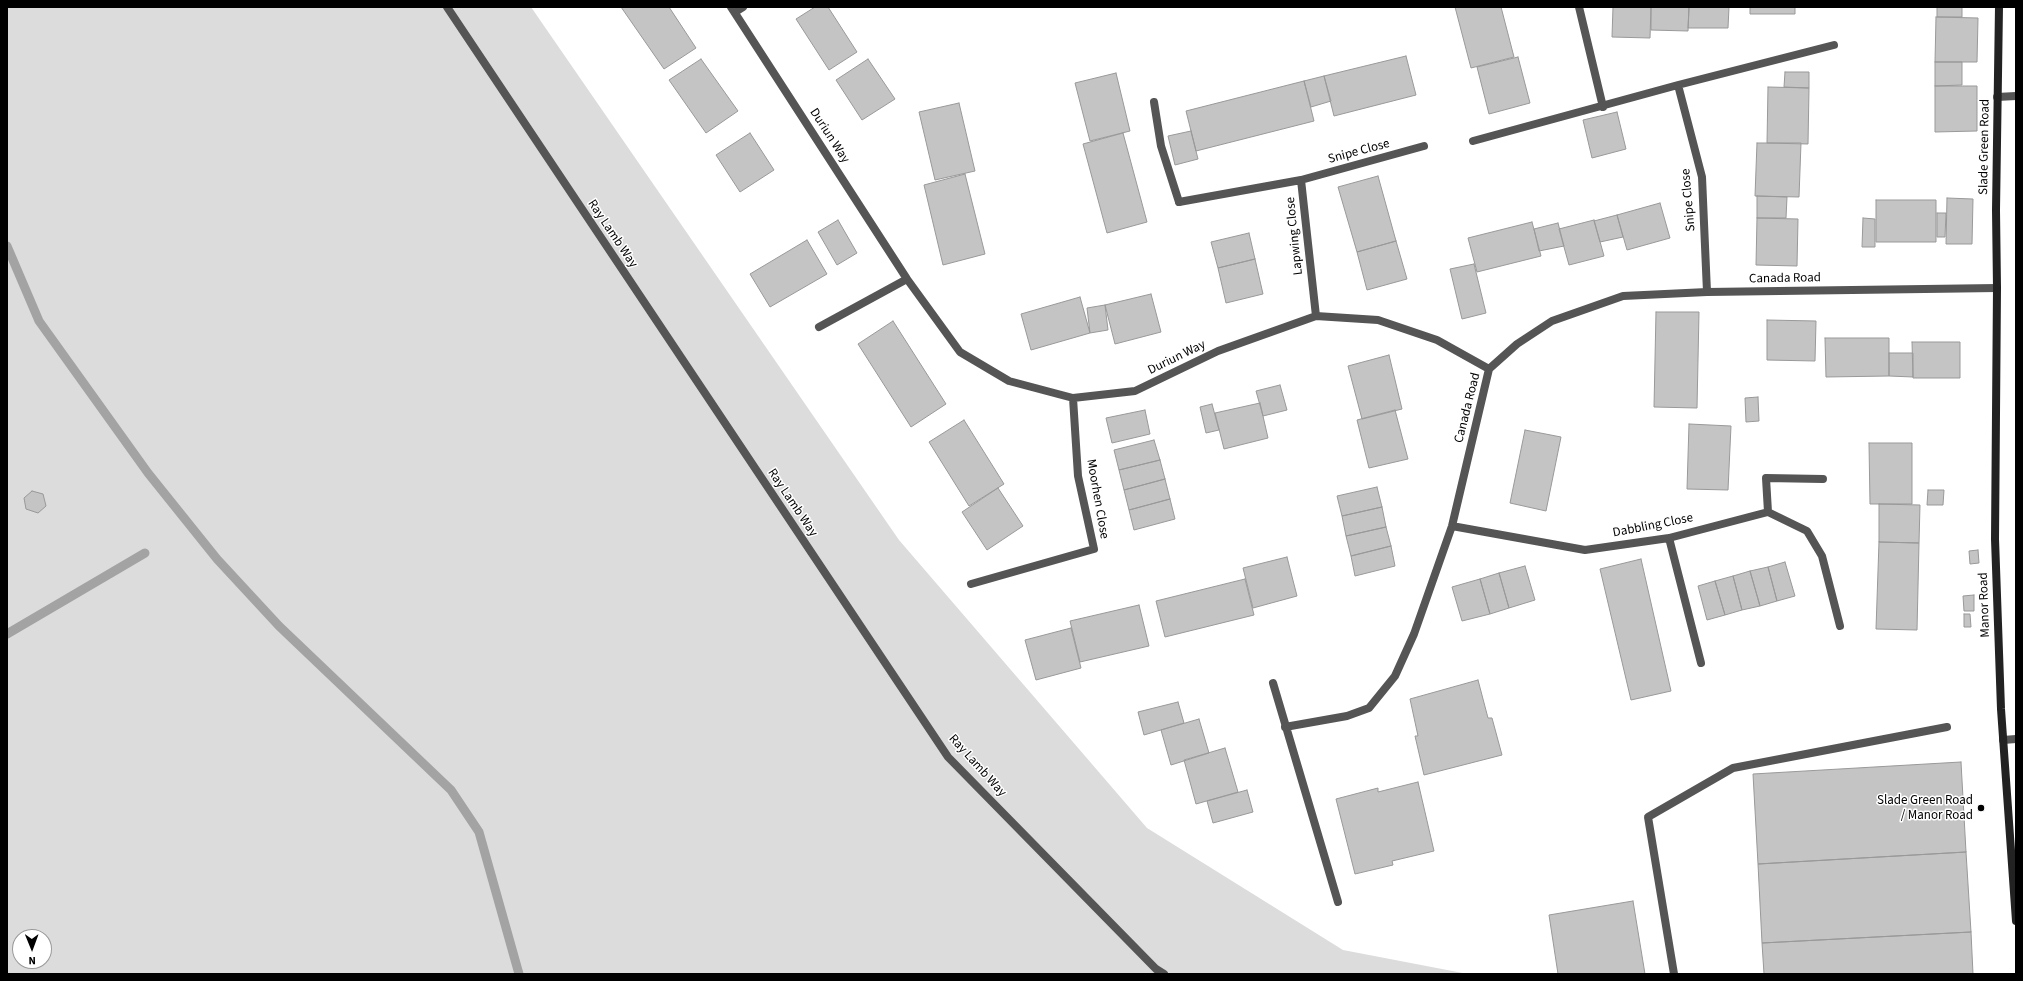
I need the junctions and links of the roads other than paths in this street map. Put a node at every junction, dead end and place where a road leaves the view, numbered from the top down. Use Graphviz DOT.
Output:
graph roads {
  1 [pos="446,7"];
  2 [pos="743,7"];
  3 [pos="1579,7"];
  4 [pos="1999,7"];
  5 [pos="733,10"];
  6 [pos="1834,45"];
  7 [pos="1678,85"];
  8 [pos="2016,96"];
  9 [pos="1997,97"];
  10 [pos="1154,102"];
  11 [pos="1603,107"];
  12 [pos="1473,141"];
  13 [pos="1424,146"];
  14 [pos="1301,180"];
  15 [pos="907,279"];
  16 [pos="1997,288"];
  17 [pos="1707,292"];
  18 [pos="1316,316"];
  19 [pos="819,327"];
  20 [pos="1490,369"];
  21 [pos="1073,398"];
  22 [pos="1823,478"];
  23 [pos="1768,512"];
  24 [pos="1452,526"];
  25 [pos="1669,538"];
  26 [pos="971,584"];
  27 [pos="1840,626"];
  28 [pos="1701,663"];
  29 [pos="1274,683"];
  30 [pos="1285,727"];
  31 [pos="1947,727"];
  32 [pos="2016,739"];
  33 [pos="2003,740"];
  34 [pos="1338,902"];
  35 [pos="2016,921"];
  36 [pos="1164,974"];
  37 [pos="1674,974"];
  1 -- 36 [label="street, Ray Lamb Way"];
  2 -- 5 [label="street"];
  3 -- 11 [label="street"];
  4 -- 9 [label="street, Slade Green Road"];
  5 -- 15 [label="street, Duriun Way"];
  6 -- 7 [label="street"];
  7 -- 11 [label="street"];
  7 -- 17 [label="street, Snipe Close"];
  8 -- 9 [label="street"];
  9 -- 16 [label="street, Slade Green Road"];
  10 -- 14 [label="street, Lapwing Close"];
  11 -- 12 [label="street"];
  13 -- 14 [label="street, Snipe Close"];
  14 -- 18 [label="street, Lapwing Close"];
  15 -- 19 [label="street"];
  15 -- 21 [label="street, Duriun Way"];
  16 -- 17 [label="street, Canada Road"];
  16 -- 33 [label="street, Manor Road"];
  17 -- 20 [label="street, Canada Road"];
  18 -- 20 [label="street, Duriun Way"];
  18 -- 21 [label="street, Duriun Way"];
  20 -- 24 [label="street, Canada Road"];
  21 -- 26 [label="street, Moorhen Close"];
  22 -- 23 [label="street"];
  23 -- 25 [label="street, Dabbling Close"];
  23 -- 27 [label="street"];
  24 -- 25 [label="street, Dabbling Close"];
  24 -- 30 [label="street, Canada Road"];
  25 -- 28 [label="street"];
  29 -- 30 [label="street"];
  30 -- 34 [label="street"];
  31 -- 37 [label="street"];
  32 -- 33 [label="street"];
  33 -- 35 [label="street, Manor Road"];
}
